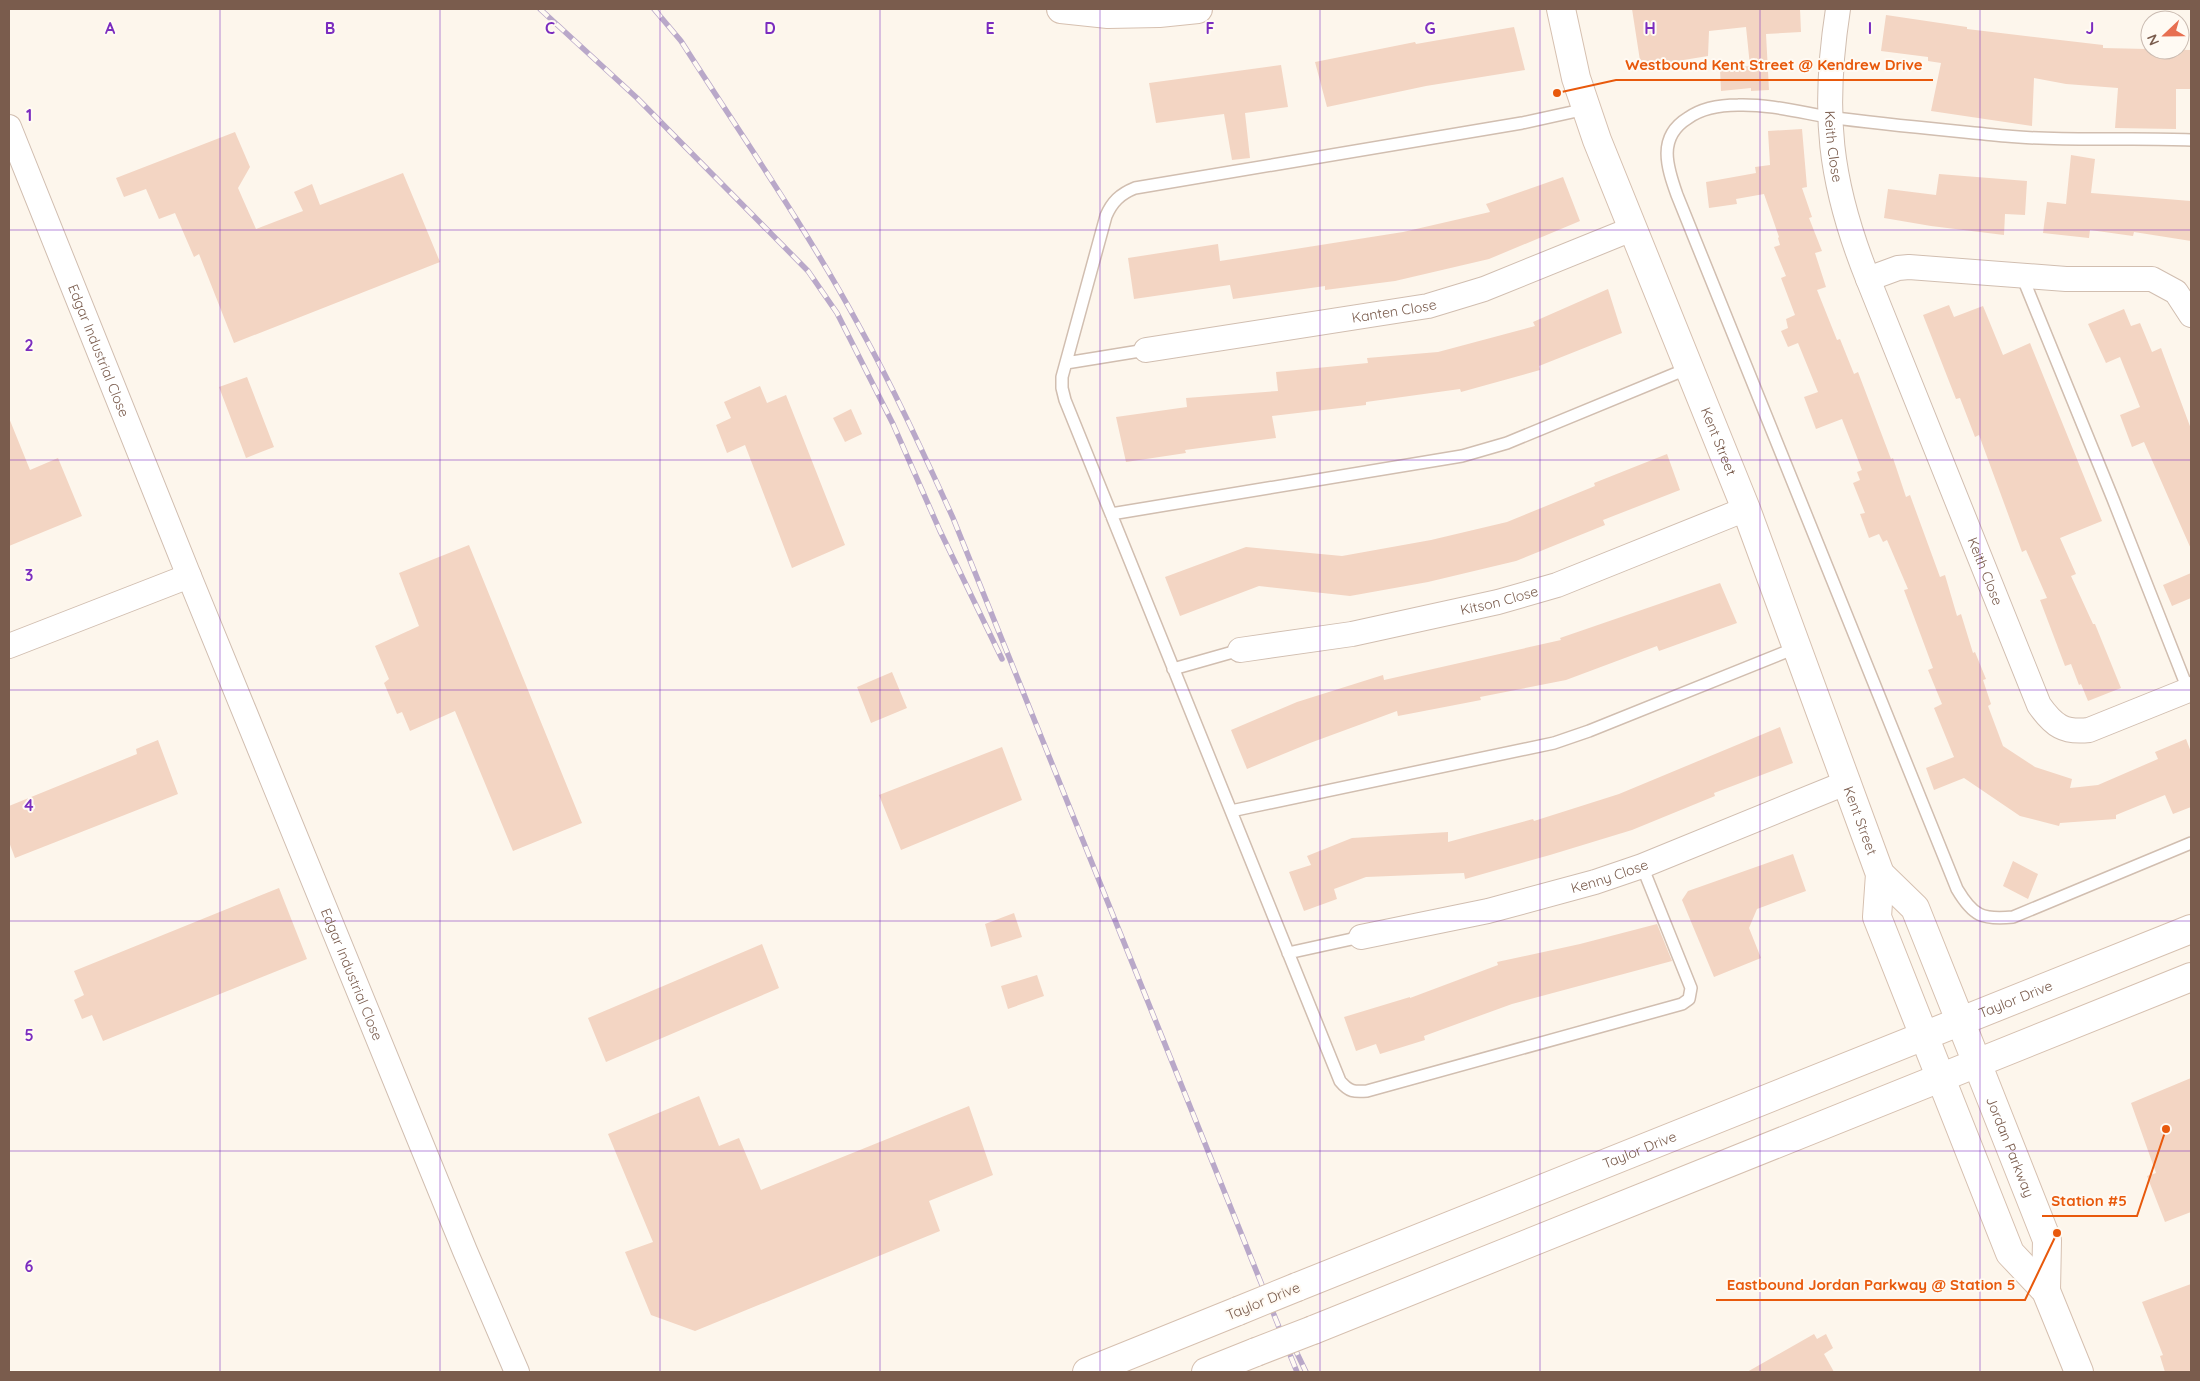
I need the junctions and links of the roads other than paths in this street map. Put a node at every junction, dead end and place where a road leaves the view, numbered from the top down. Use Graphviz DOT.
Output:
graph roads {
  1 [pos="1061,9"];
  2 [pos="1198,9"];
  3 [pos="1561,9"];
  4 [pos="1838,9"];
  5 [pos="1586,109"];
  6 [pos="1829,117"];
  7 [pos="9,126"];
  8 [pos="2191,140"];
  9 [pos="1632,229"];
  10 [pos="2022,276"];
  11 [pos="1868,279"];
  12 [pos="2191,315"];
  13 [pos="1146,350"];
  14 [pos="1066,363"];
  15 [pos="1689,368"];
  16 [pos="1746,509"];
  17 [pos="1111,514"];
  18 [pos="189,576"];
  19 [pos="9,646"];
  20 [pos="1798,647"];
  21 [pos="1240,650"];
  22 [pos="1174,669"];
  23 [pos="2190,693"];
  24 [pos="1848,782"];
  25 [pos="1231,811"];
  26 [pos="2191,843"];
  27 [pos="1642,866"];
  28 [pos="1880,874"];
  29 [pos="2191,929"];
  30 [pos="1361,937"];
  31 [pos="1288,953"];
  32 [pos="2191,977"];
  33 [pos="1960,1022"];
  34 [pos="1923,1036"];
  35 [pos="1977,1063"];
  36 [pos="1940,1078"];
  37 [pos="2046,1291"];
  38 [pos="516,1372"];
  39 [pos="1087,1372"];
  40 [pos="1206,1372"];
  41 [pos="2080,1372"];
  1 -- 2 [label="main road"];
  3 -- 5 [label="main road, Kent Street"];
  4 -- 6 [label="street, Keith Close"];
  5 -- 9 [label="main road, Kent Street"];
  5 -- 14 [label="lane"];
  6 -- 8 [label="lane"];
  6 -- 11 [label="street, Keith Close"];
  6 -- 26 [label="lane"];
  7 -- 18 [label="street, Edgar Industrial Close"];
  9 -- 13 [label="street, Kanten Close"];
  9 -- 15 [label="main road, Kent Street"];
  10 -- 11 [label="street"];
  10 -- 12 [label="street"];
  10 -- 23 [label="lane"];
  11 -- 23 [label="street, Keith Close"];
  13 -- 14 [label="lane"];
  14 -- 17 [label="lane"];
  15 -- 16 [label="main road, Kent Street"];
  15 -- 17 [label="lane"];
  16 -- 20 [label="main road, Kent Street"];
  16 -- 21 [label="street, Kitson Close"];
  17 -- 22 [label="lane"];
  18 -- 19 [label="street"];
  18 -- 38 [label="street, Edgar Industrial Close"];
  20 -- 24 [label="main road, Kent Street"];
  20 -- 25 [label="lane"];
  21 -- 22 [label="lane"];
  22 -- 25 [label="lane"];
  24 -- 27 [label="street, Kenny Close"];
  24 -- 28 [label="main road, Kent Street"];
  25 -- 31 [label="lane"];
  27 -- 30 [label="street, Kenny Close"];
  27 -- 31 [label="lane"];
  28 -- 33 [label="main road, Kent Street"];
  28 -- 34 [label="main road, Kent Street"];
  29 -- 33 [label="main road, Taylor Drive"];
  30 -- 31 [label="lane"];
  32 -- 35 [label="main road"];
  33 -- 34 [label="main road, Taylor Drive"];
  33 -- 35 [label="main road, Kent Street"];
  34 -- 36 [label="main road, Kent Street"];
  34 -- 39 [label="main road, Taylor Drive, bridge"];
  35 -- 36 [label="main road"];
  35 -- 37 [label="main road, Jordan Parkway"];
  36 -- 37 [label="main road, Jordan Parkway"];
  36 -- 40 [label="main road, bridge"];
  37 -- 41 [label="main road, Jordan Parkway"];
}
